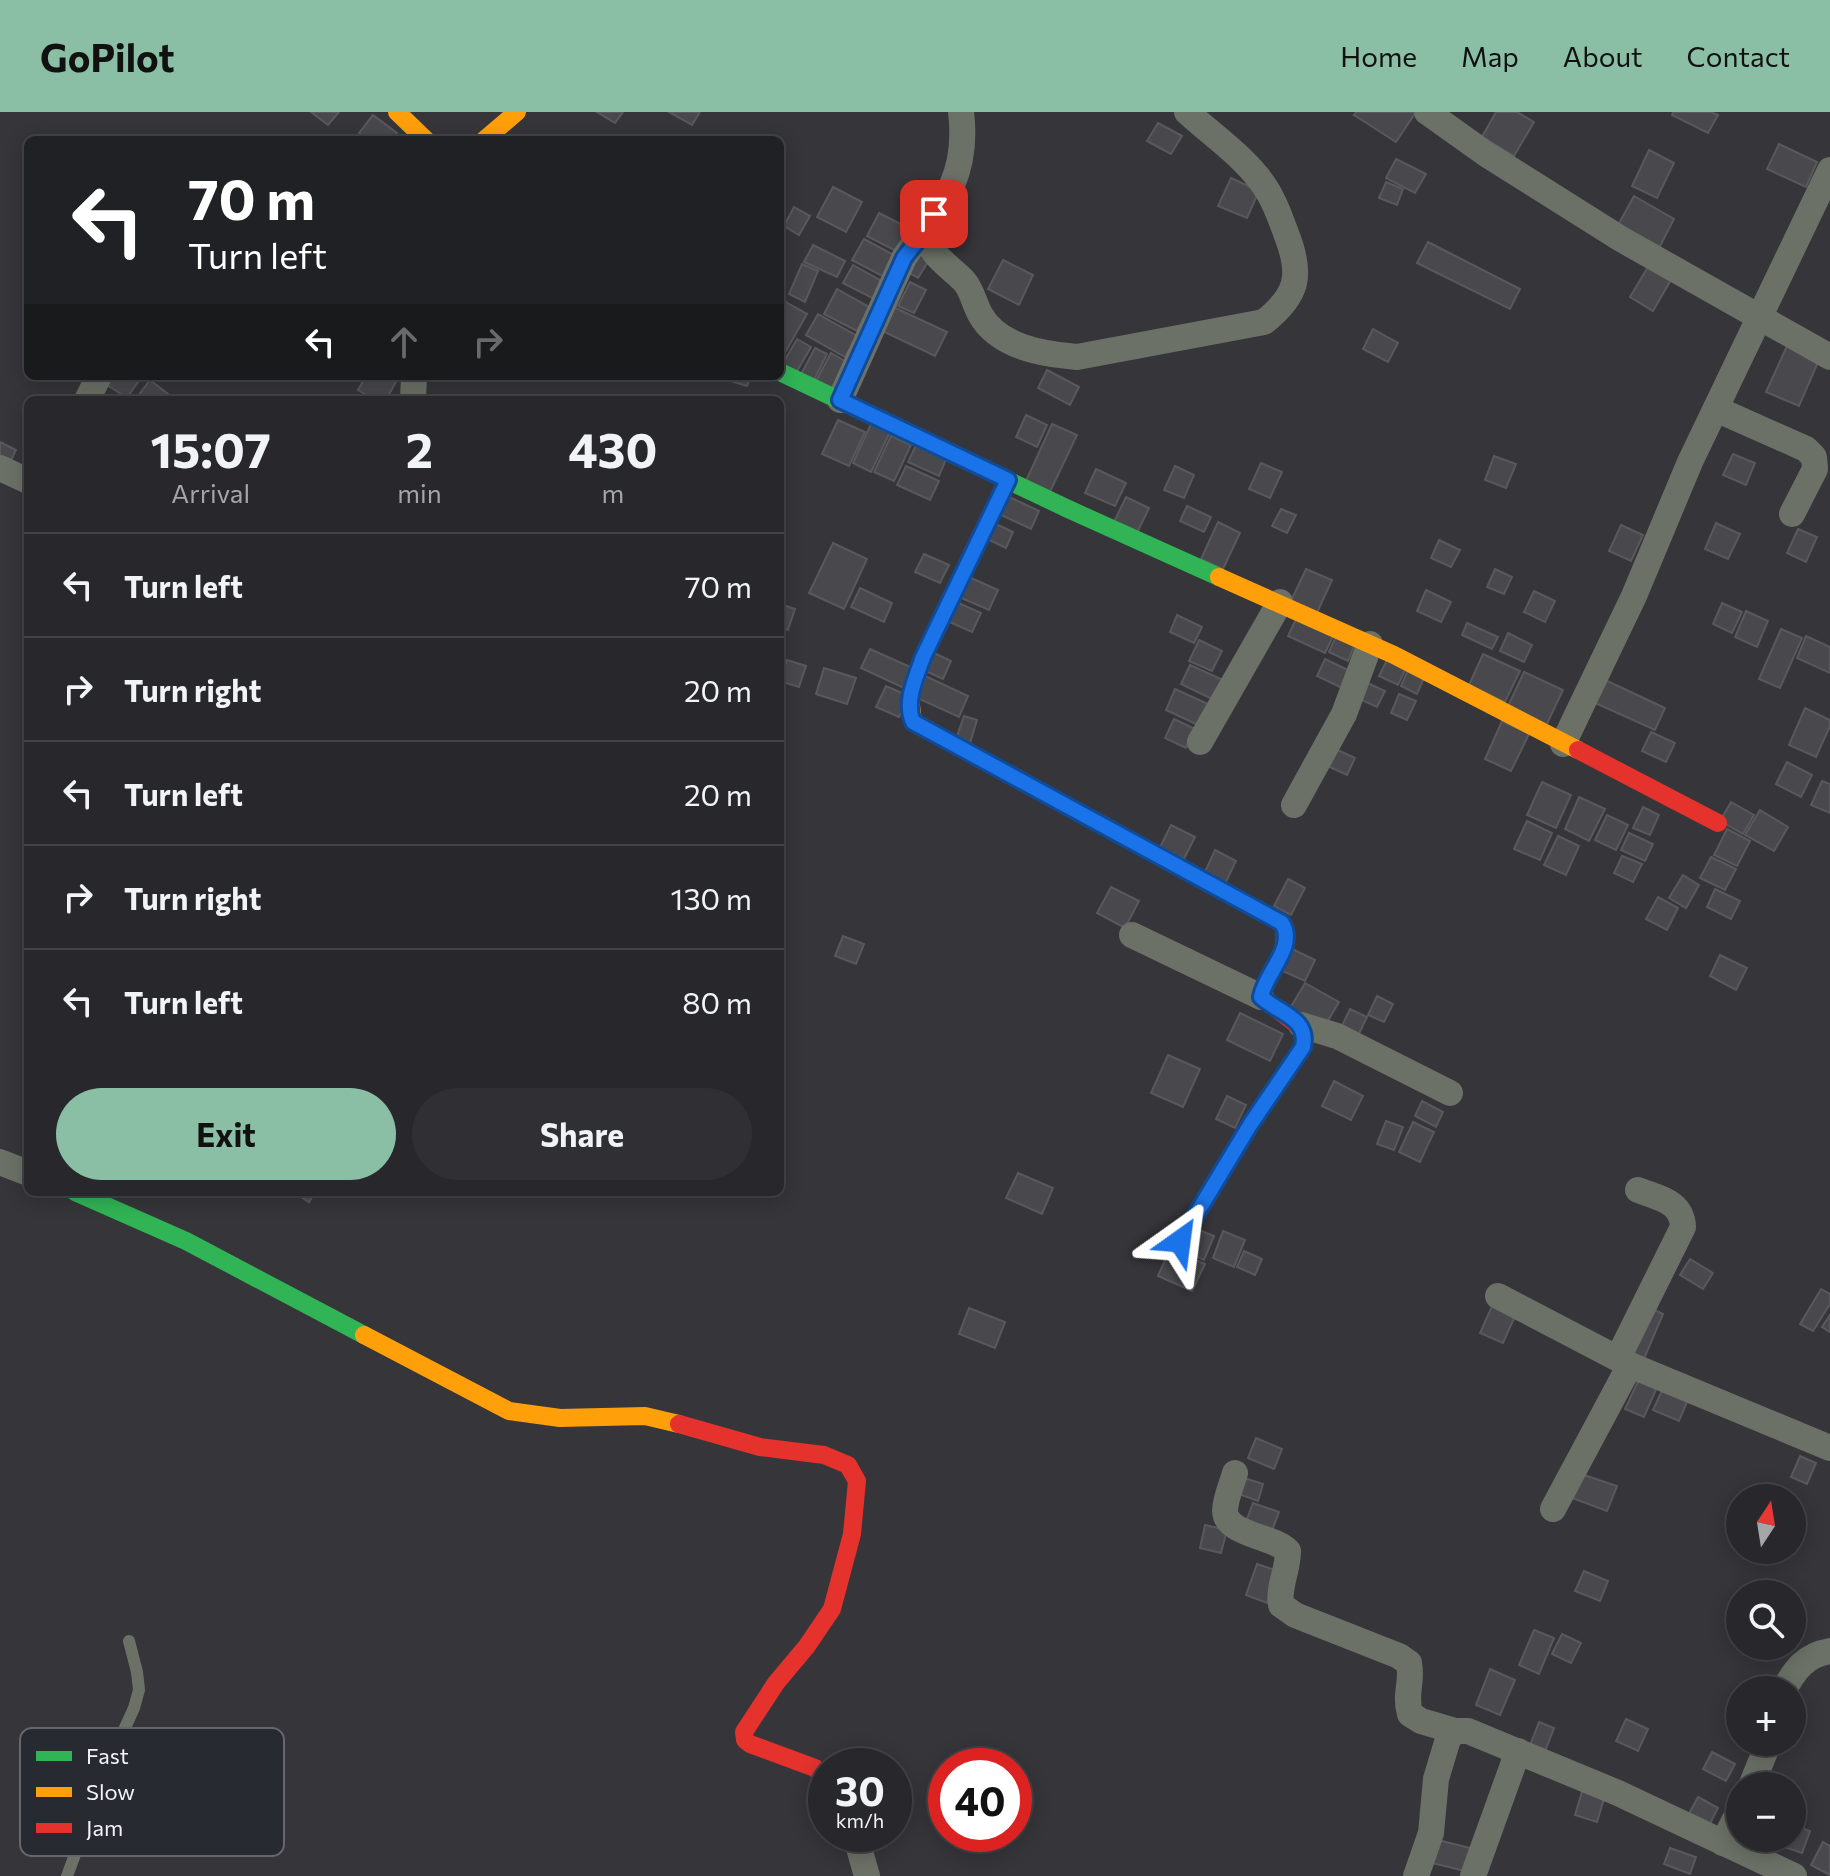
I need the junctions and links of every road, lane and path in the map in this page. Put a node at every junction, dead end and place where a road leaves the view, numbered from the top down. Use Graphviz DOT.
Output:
graph roads {
  1 [pos="397,112"];
  2 [pos="517,112"];
  3 [pos="961,112"];
  4 [pos="1187,112"];
  5 [pos="1427,112"];
  6 [pos="422,136"];
  7 [pos="489,136"];
  8 [pos="1830,170"];
  9 [pos="928,232"];
  10 [pos="1759,319"];
  11 [pos="1830,357"];
  12 [pos="784,374"];
  13 [pos="840,400"];
  14 [pos="1716,409"];
  15 [pos="0,468"];
  16 [pos="24,479"];
  17 [pos="1008,480"];
  18 [pos="1792,514"];
  19 [pos="1280,602"];
  20 [pos="1370,644"];
  21 [pos="1200,742"];
  22 [pos="1563,744"];
  23 [pos="1294,805"];
  24 [pos="1718,823"];
  25 [pos="1132,935"];
  26 [pos="1261,997"];
  27 [pos="1301,1025"];
  28 [pos="1450,1093"];
  29 [pos="0,1162"];
  30 [pos="24,1171"];
  31 [pos="1638,1190"];
  32 [pos="84,1196"];
  33 [pos="1180,1241"];
  34 [pos="1498,1296"];
  35 [pos="1624,1362"];
  36 [pos="1830,1448"];
  37 [pos="1235,1473"];
  38 [pos="1553,1509"];
  39 [pos="129,1641"];
  40 [pos="1829,1649"];
  41 [pos="1793,1676"];
  42 [pos="125,1728"];
  43 [pos="1455,1731"];
  44 [pos="1518,1751"];
  45 [pos="808,1765"];
  46 [pos="1726,1837"];
  47 [pos="1723,1843"];
  48 [pos="860,1852"];
  49 [pos="74,1856"];
  50 [pos="67,1876"];
  51 [pos="867,1876"];
  52 [pos="1416,1876"];
  53 [pos="1473,1876"];
  54 [pos="1794,1876"];
  1 -- 6 [label="street"];
  2 -- 7 [label="street"];
  3 -- 9 [label="street"];
  4 -- 9 [label="street"];
  5 -- 10 [label="street"];
  8 -- 10 [label="street"];
  9 -- 13 [label="street"];
  10 -- 11 [label="street"];
  10 -- 14 [label="street"];
  12 -- 13 [label="street"];
  13 -- 17 [label="street"];
  14 -- 18 [label="street"];
  14 -- 22 [label="street"];
  15 -- 16 [label="street"];
  17 -- 19 [label="street"];
  17 -- 26 [label="street"];
  19 -- 20 [label="street"];
  19 -- 21 [label="street"];
  20 -- 22 [label="street"];
  20 -- 23 [label="street"];
  22 -- 24 [label="street"];
  25 -- 26 [label="street"];
  26 -- 27 [label="street"];
  27 -- 28 [label="street"];
  27 -- 33 [label="street"];
  29 -- 30 [label="street"];
  31 -- 35 [label="street"];
  32 -- 45 [label="street"];
  34 -- 35 [label="street"];
  35 -- 36 [label="street"];
  35 -- 38 [label="street"];
  37 -- 43 [label="street"];
  39 -- 42 [label="lane"];
  40 -- 41 [label="street"];
  43 -- 44 [label="street"];
  43 -- 52 [label="street"];
  44 -- 47 [label="street"];
  44 -- 53 [label="street"];
  46 -- 47 [label="street"];
  47 -- 54 [label="street"];
  48 -- 51 [label="street"];
  49 -- 50 [label="lane"];
}
